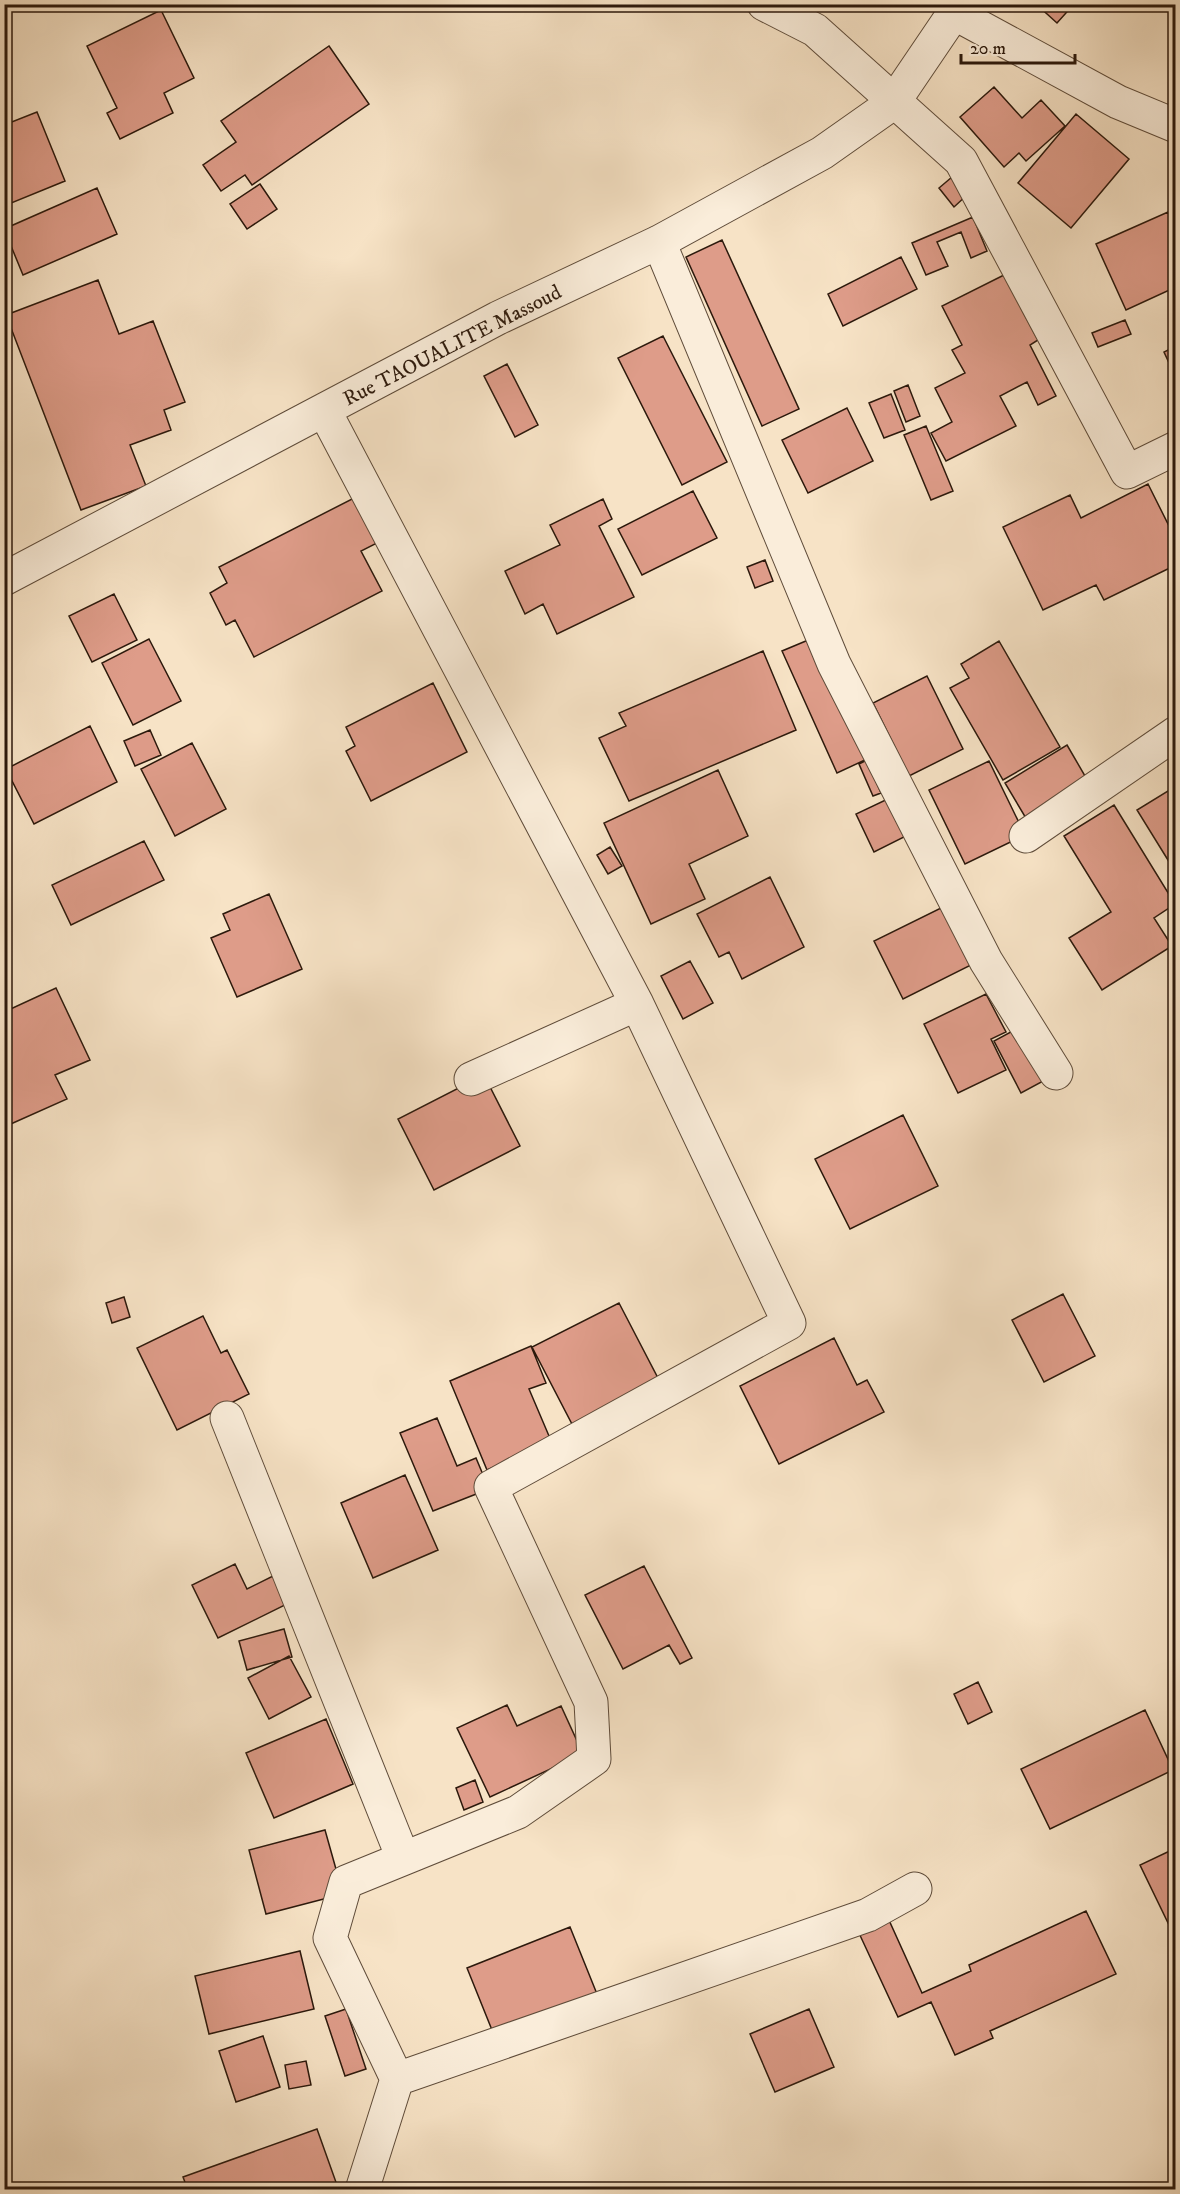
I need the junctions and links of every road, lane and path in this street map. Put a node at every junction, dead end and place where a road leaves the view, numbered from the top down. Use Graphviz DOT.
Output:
graph roads {
  1 [pos="764,4"];
  2 [pos="957,9"];
  3 [pos="893,103"];
  4 [pos="1176,126"];
  5 [pos="659,243"];
  6 [pos="324,410"];
  7 [pos="1176,448"];
  8 [pos="4,579"];
  9 [pos="1176,733"];
  10 [pos="1026,836"];
  11 [pos="637,1004"];
  12 [pos="1056,1073"];
  13 [pos="471,1079"];
  14 [pos="227,1418"];
  15 [pos="403,1858"];
  16 [pos="915,1889"];
  17 [pos="397,2079"];
  18 [pos="362,2190"];
  1 -- 3 [label="street"];
  2 -- 3 [label="street"];
  2 -- 4 [label="street"];
  3 -- 5 [label="street, Rue TAOUALITE Massoud"];
  3 -- 7 [label="street"];
  5 -- 6 [label="street, Rue TAOUALITE Massoud"];
  5 -- 12 [label="street"];
  6 -- 8 [label="street, Rue TAOUALITE Massoud"];
  6 -- 11 [label="street"];
  9 -- 10 [label="street"];
  11 -- 13 [label="street"];
  11 -- 15 [label="street"];
  14 -- 15 [label="street"];
  15 -- 17 [label="street"];
  16 -- 17 [label="street"];
  17 -- 18 [label="street"];
}
